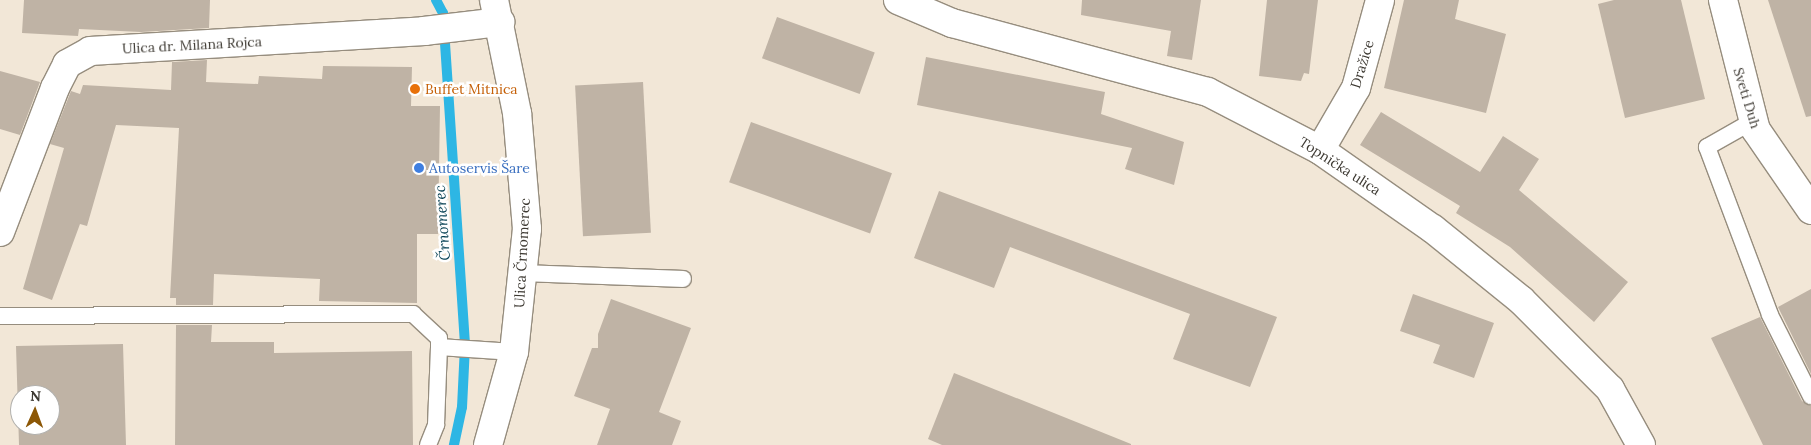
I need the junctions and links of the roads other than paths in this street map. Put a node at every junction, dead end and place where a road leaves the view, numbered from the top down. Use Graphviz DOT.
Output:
graph roads {
  1 [pos="898,0"];
  2 [pos="1380,0"];
  3 [pos="1723,0"];
  4 [pos="497,11"];
  5 [pos="1753,121"];
  6 [pos="1320,150"];
  7 [pos="1811,210"];
  8 [pos="0,232"];
  9 [pos="523,273"];
  10 [pos="683,279"];
  11 [pos="0,316"];
  12 [pos="442,347"];
  13 [pos="514,352"];
  14 [pos="1811,396"];
  15 [pos="428,445"];
  16 [pos="488,445"];
  17 [pos="1641,445"];
  1 -- 6 [label="street, Topnička ulica"];
  2 -- 6 [label="street, Dražice"];
  3 -- 5 [label="street, Sveti Duh"];
  4 -- 8 [label="street, Ulica dr. Milana Rojca"];
  4 -- 9 [label="street, Ulica Črnomerec"];
  5 -- 7 [label="street, Sveti Duh"];
  5 -- 14 [label="lane"];
  6 -- 17 [label="street, Topnička ulica"];
  9 -- 10 [label="lane"];
  9 -- 13 [label="street, Ulica Črnomerec"];
  11 -- 12 [label="lane"];
  12 -- 13 [label="lane"];
  12 -- 15 [label="lane"];
  13 -- 16 [label="street, Ulica Črnomerec"];
}
